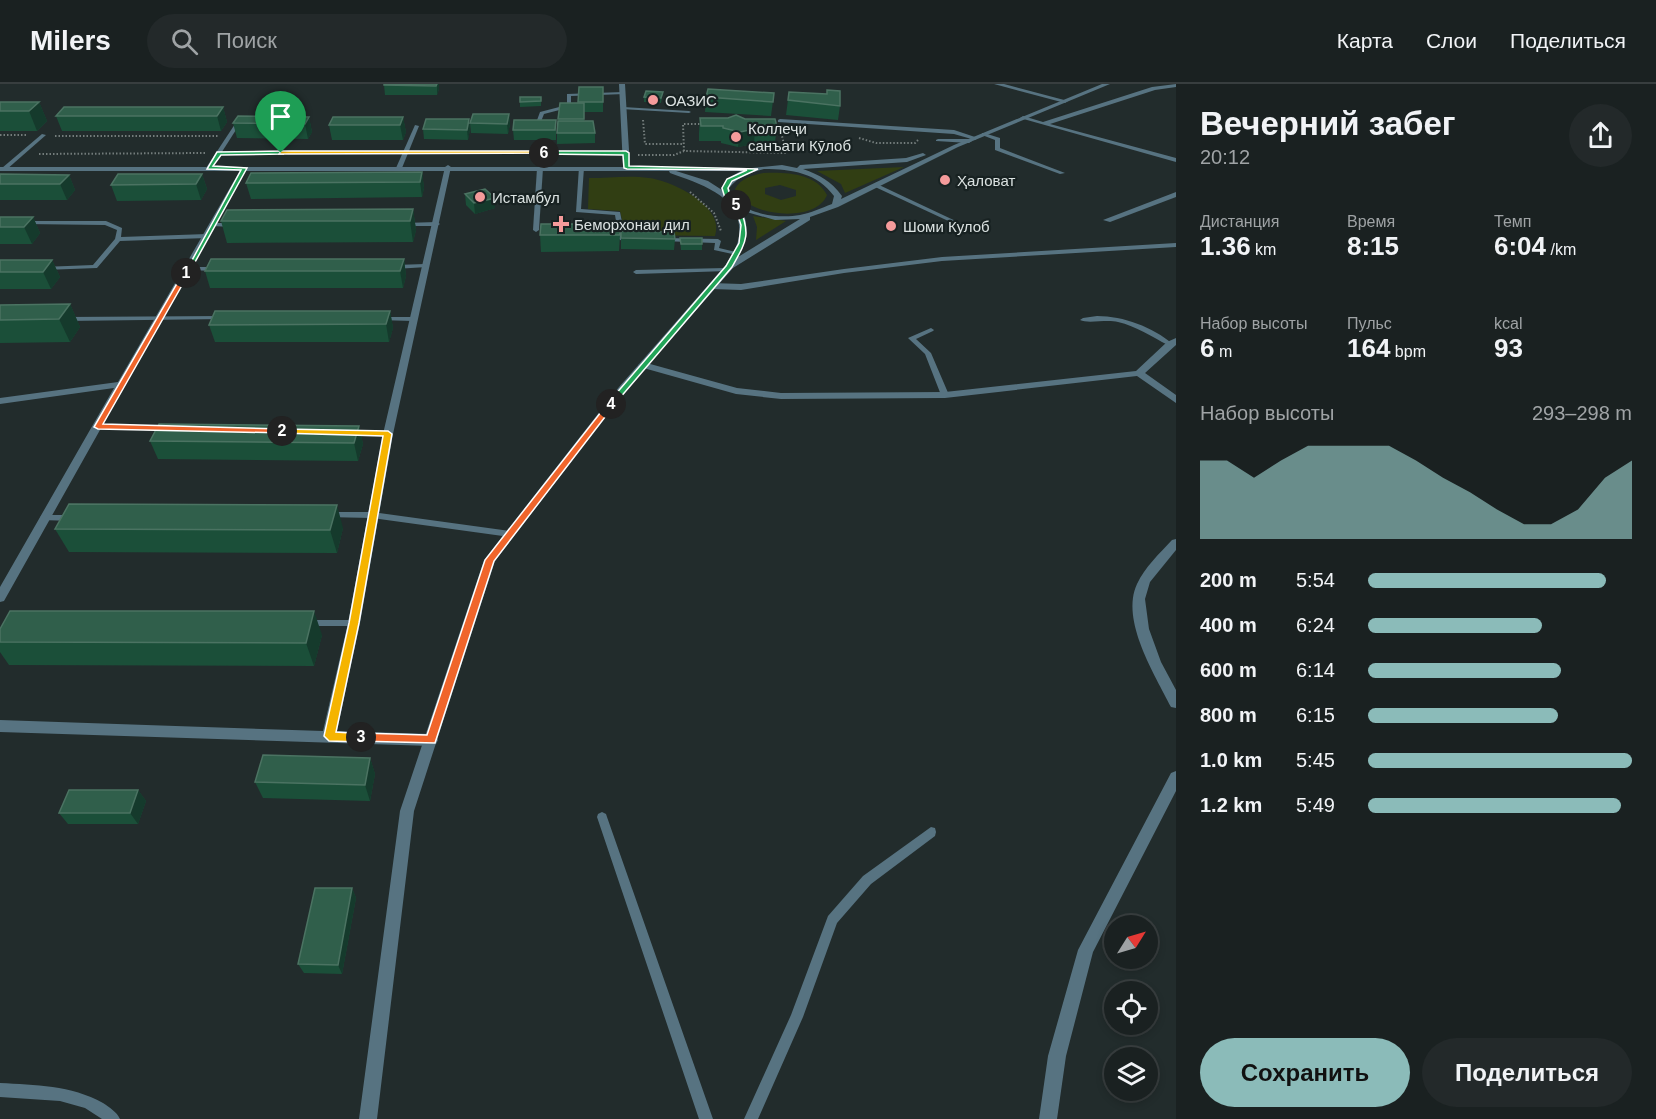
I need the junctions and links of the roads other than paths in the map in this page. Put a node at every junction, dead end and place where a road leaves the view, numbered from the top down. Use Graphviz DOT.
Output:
graph roads {
  1 [pos="622,84"];
  2 [pos="997,84"];
  3 [pos="1107,84"];
  4 [pos="1176,85"];
  5 [pos="623,93"];
  6 [pos="1065,101"];
  7 [pos="623,108"];
  8 [pos="689,112"];
  9 [pos="1023,118"];
  10 [pos="780,121"];
  11 [pos="239,122"];
  12 [pos="538,123"];
  13 [pos="1043,124"];
  14 [pos="417,126"];
  15 [pos="984,134"];
  16 [pos="44,135"];
  17 [pos="972,139"];
  18 [pos="938,140"];
  19 [pos="956,146"];
  20 [pos="1176,159"];
  21 [pos="448,167"];
  22 [pos="209,168"];
  23 [pos="244,168"];
  24 [pos="399,168"];
  25 [pos="540,168"];
  26 [pos="580,168"];
  27 [pos="627,168"];
  28 [pos="650,168"];
  29 [pos="790,168"];
  30 [pos="2,169"];
  31 [pos="755,169"];
  32 [pos="1062,173"];
  33 [pos="875,185"];
  34 [pos="1176,194"];
  35 [pos="728,197"];
  36 [pos="835,205"];
  37 [pos="736,206"];
  38 [pos="810,217"];
  39 [pos="1107,220"];
  40 [pos="24,224"];
  41 [pos="437,224"];
  42 [pos="213,225"];
  43 [pos="236,225"];
  44 [pos="401,225"];
  45 [pos="536,230"];
  46 [pos="974,231"];
  47 [pos="207,236"];
  48 [pos="118,239"];
  49 [pos="632,239"];
  50 [pos="654,240"];
  51 [pos="1176,245"];
  52 [pos="737,253"];
  53 [pos="425,266"];
  54 [pos="390,267"];
  55 [pos="36,268"];
  56 [pos="224,268"];
  57 [pos="188,269"];
  58 [pos="727,269"];
  59 [pos="636,272"];
  60 [pos="712,286"];
  61 [pos="160,318"];
  62 [pos="230,318"];
  63 [pos="367,318"];
  64 [pos="57,319"];
  65 [pos="413,319"];
  66 [pos="1083,320"];
  67 [pos="931,330"];
  68 [pos="1173,342"];
  69 [pos="643,365"];
  70 [pos="1139,373"];
  71 [pos="122,384"];
  72 [pos="945,394"];
  73 [pos="1176,400"];
  74 [pos="0,401"];
  75 [pos="98,427"];
  76 [pos="179,429"];
  77 [pos="341,433"];
  78 [pos="388,434"];
  79 [pos="313,515"];
  80 [pos="372,515"];
  81 [pos="44,518"];
  82 [pos="79,518"];
  83 [pos="510,534"];
  84 [pos="1176,543"];
  85 [pos="0,598"];
  86 [pos="295,622"];
  87 [pos="354,623"];
  88 [pos="1176,703"];
  89 [pos="0,726"];
  90 [pos="329,736"];
  91 [pos="431,740"];
  92 [pos="1176,777"];
  93 [pos="603,817"];
  94 [pos="931,832"];
  95 [pos="0,1090"];
  96 [pos="113,1119"];
  97 [pos="368,1119"];
  98 [pos="705,1119"];
  99 [pos="751,1119"];
  100 [pos="1048,1119"];
  1 -- 5 [label="street"];
  2 -- 6 [label="street"];
  3 -- 6 [label="street"];
  4 -- 13 [label="street"];
  5 -- 7 [label="street"];
  5 -- 12 [label="lane"];
  6 -- 9 [label="street"];
  7 -- 8 [label="lane"];
  7 -- 27 [label="street"];
  9 -- 13 [label="street"];
  9 -- 15 [label="street"];
  10 -- 17 [label="street"];
  11 -- 22 [label="lane"];
  13 -- 20 [label="street"];
  14 -- 24 [label="lane"];
  15 -- 17 [label="street"];
  15 -- 32 [label="lane"];
  16 -- 30 [label="lane"];
  17 -- 18 [label="lane"];
  17 -- 19 [label="street"];
  19 -- 29 [label="street"];
  19 -- 33 [label="street"];
  21 -- 24 [label="street"];
  21 -- 25 [label="street"];
  21 -- 41 [label="street"];
  22 -- 23 [label="street"];
  22 -- 30 [label="street"];
  23 -- 24 [label="street"];
  23 -- 42 [label="street"];
  25 -- 26 [label="street"];
  25 -- 45 [label="lane"];
  26 -- 27 [label="street"];
  26 -- 49 [label="lane"];
  27 -- 28 [label="street"];
  28 -- 31 [label="street"];
  28 -- 35 [label="street"];
  29 -- 31 [label="street"];
  29 -- 36 [label="street"];
  31 -- 35 [label="street"];
  33 -- 36 [label="street"];
  33 -- 46 [label="lane"];
  34 -- 39 [label="street"];
  35 -- 37 [label="street"];
  36 -- 38 [label="street"];
  37 -- 38 [label="street"];
  37 -- 52 [label="street"];
  38 -- 58 [label="street"];
  40 -- 48 [label="lane"];
  41 -- 44 [label="lane"];
  41 -- 53 [label="street"];
  42 -- 43 [label="lane"];
  42 -- 47 [label="street"];
  47 -- 48 [label="lane"];
  47 -- 57 [label="street"];
  48 -- 55 [label="lane"];
  50 -- 52 [label="lane"];
  51 -- 60 [label="street"];
  52 -- 58 [label="street"];
  53 -- 54 [label="lane"];
  53 -- 65 [label="street"];
  56 -- 57 [label="lane"];
  57 -- 61 [label="street"];
  58 -- 59 [label="lane"];
  58 -- 60 [label="street"];
  60 -- 69 [label="street"];
  61 -- 62 [label="lane"];
  61 -- 64 [label="lane"];
  61 -- 71 [label="street"];
  63 -- 65 [label="lane"];
  65 -- 78 [label="street"];
  66 -- 68 [label="lane"];
  67 -- 72 [label="lane"];
  68 -- 70 [label="street"];
  69 -- 72 [label="street"];
  69 -- 83 [label="street"];
  70 -- 72 [label="street"];
  70 -- 73 [label="street"];
  71 -- 74 [label="street"];
  71 -- 75 [label="street"];
  75 -- 76 [label="lane"];
  75 -- 81 [label="street"];
  77 -- 78 [label="lane"];
  78 -- 80 [label="street"];
  79 -- 80 [label="lane"];
  80 -- 83 [label="lane"];
  80 -- 87 [label="street"];
  81 -- 82 [label="lane"];
  81 -- 85 [label="street"];
  83 -- 91 [label="street"];
  84 -- 88 [label="street"];
  86 -- 87 [label="lane"];
  87 -- 90 [label="street"];
  89 -- 90 [label="street"];
  90 -- 91 [label="street"];
  91 -- 97 [label="street"];
  92 -- 100 [label="street"];
  93 -- 98 [label="lane"];
  94 -- 99 [label="lane"];
  95 -- 96 [label="lane"];
}
